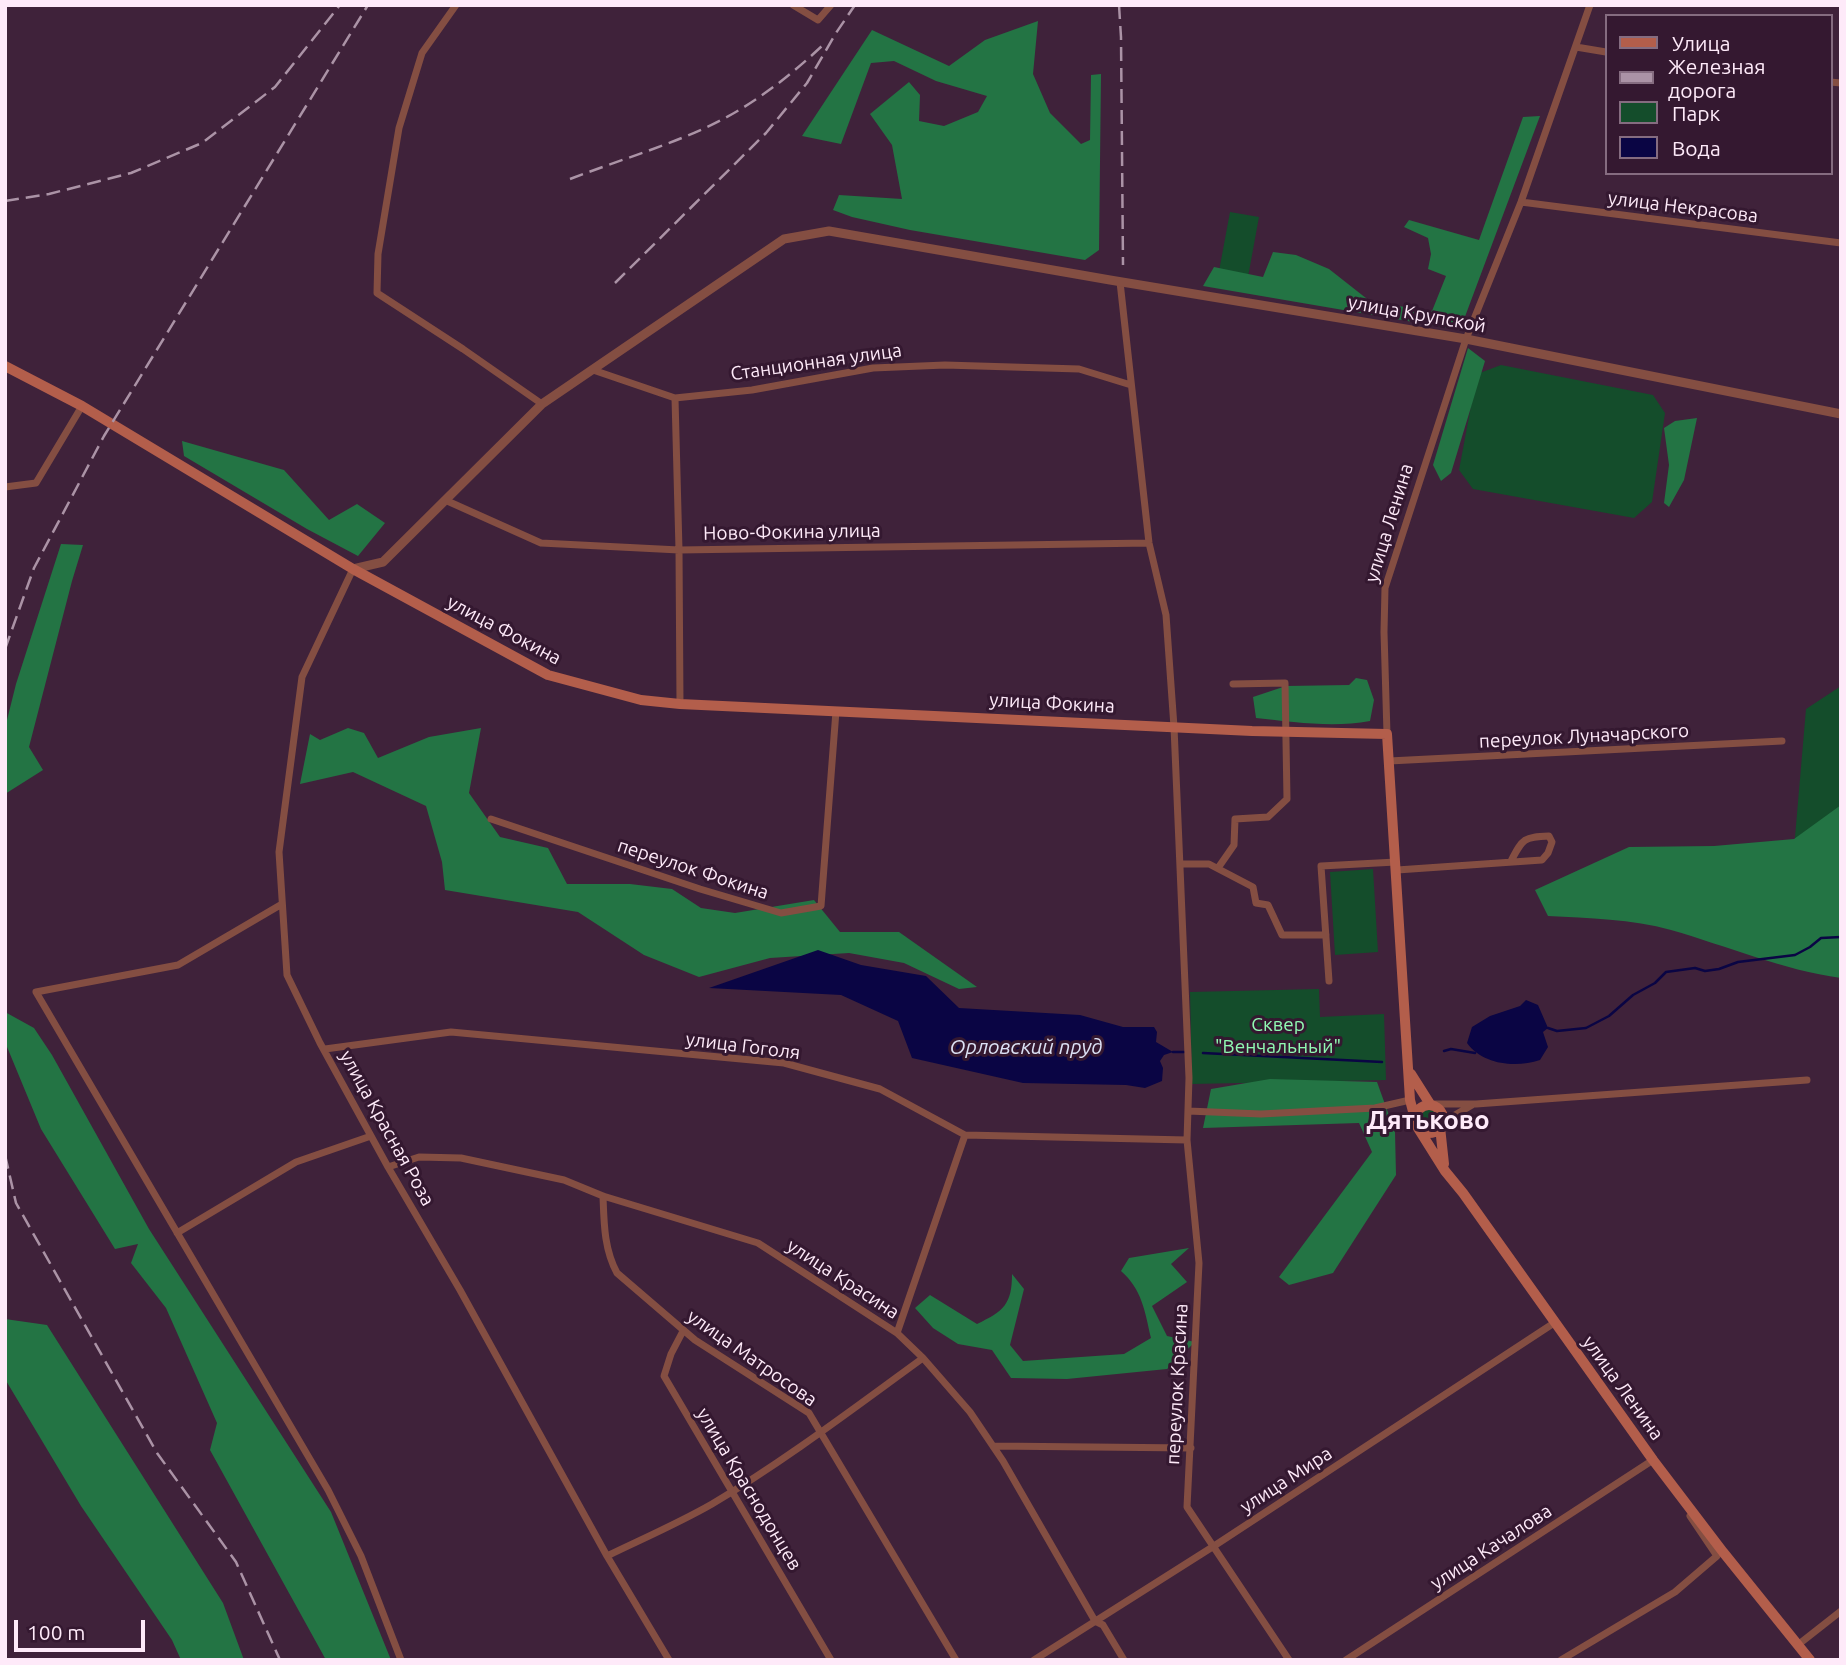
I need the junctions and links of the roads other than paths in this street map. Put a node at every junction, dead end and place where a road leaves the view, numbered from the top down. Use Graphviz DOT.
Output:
graph roads {
  1 [pos="456,5"];
  2 [pos="793,5"];
  3 [pos="831,5"];
  4 [pos="1590,5"];
  5 [pos="1576,47"];
  6 [pos="1604,52"];
  7 [pos="1521,202"];
  8 [pos="1841,243"];
  9 [pos="1120,282"];
  10 [pos="1466,339"];
  11 [pos="5,366"];
  12 [pos="593,370"];
  13 [pos="1130,385"];
  14 [pos="675,398"];
  15 [pos="542,404"];
  16 [pos="82,406"];
  17 [pos="1841,414"];
  18 [pos="5,487"];
  19 [pos="444,500"];
  20 [pos="1149,543"];
  21 [pos="679,550"];
  22 [pos="353,569"];
  23 [pos="1233,684"];
  24 [pos="680,704"];
  25 [pos="836,710"];
  26 [pos="1174,727"];
  27 [pos="1287,732"];
  28 [pos="1387,734"];
  29 [pos="1782,741"];
  30 [pos="1388,761"];
  31 [pos="491,819"];
  32 [pos="1511,861"];
  33 [pos="1180,864"];
  34 [pos="1396,866"];
  35 [pos="1218,868"];
  36 [pos="282,904"];
  37 [pos="1326,935"];
  38 [pos="1329,981"];
  39 [pos="325,1049"];
  40 [pos="1409,1070"];
  41 [pos="1807,1080"];
  42 [pos="1410,1100"];
  43 [pos="1430,1104"];
  44 [pos="1476,1104"];
  45 [pos="1188,1111"];
  46 [pos="1416,1124"];
  47 [pos="1442,1125"];
  48 [pos="965,1135"];
  49 [pos="371,1136"];
  50 [pos="1187,1140"];
  51 [pos="388,1167"];
  52 [pos="1445,1171"];
  53 [pos="603,1196"];
  54 [pos="177,1233"];
  55 [pos="1554,1323"];
  56 [pos="684,1331"];
  57 [pos="897,1333"];
  58 [pos="923,1358"];
  59 [pos="821,1432"];
  60 [pos="993,1446"];
  61 [pos="1191,1448"];
  62 [pos="1653,1460"];
  63 [pos="732,1491"];
  64 [pos="1694,1514"];
  65 [pos="1214,1546"];
  66 [pos="607,1556"];
  67 [pos="1841,1611"];
  68 [pos="1095,1621"];
  69 [pos="1799,1644"];
  70 [pos="401,1660"];
  71 [pos="669,1660"];
  72 [pos="831,1660"];
  73 [pos="956,1660"];
  74 [pos="1034,1660"];
  75 [pos="1124,1660"];
  76 [pos="1289,1660"];
  77 [pos="1346,1660"];
  78 [pos="1561,1660"];
  79 [pos="1810,1660"];
  1 -- 15 [label="street"];
  2 -- 3 [label="street"];
  4 -- 5 [label="street, улица Ленина"];
  5 -- 6 [label="street"];
  5 -- 7 [label="street, улица Ленина"];
  7 -- 8 [label="street, улица Некрасова"];
  7 -- 10 [label="street, улица Ленина"];
  9 -- 10 [label="street, улица Крупской"];
  9 -- 12 [label="street, улица Крупской"];
  9 -- 13 [label="street"];
  10 -- 17 [label="street, улица Крупской"];
  10 -- 28 [label="street, улица Ленина"];
  11 -- 16 [label="main road, улица Фокина"];
  12 -- 14 [label="street, Станционная улица"];
  12 -- 15 [label="street"];
  13 -- 14 [label="street, Станционная улица"];
  13 -- 20 [label="street"];
  14 -- 21 [label="street"];
  15 -- 19 [label="street"];
  16 -- 18 [label="street"];
  16 -- 22 [label="main road, улица Фокина"];
  19 -- 21 [label="street, Ново-Фокина улица"];
  19 -- 22 [label="street"];
  20 -- 21 [label="street, Ново-Фокина улица"];
  20 -- 26 [label="street"];
  21 -- 24 [label="street"];
  22 -- 24 [label="main road, улица Фокина"];
  22 -- 36 [label="street, улица Красная Роза"];
  23 -- 27 [label="street"];
  24 -- 25 [label="main road, улица Фокина"];
  25 -- 26 [label="main road, улица Фокина"];
  25 -- 31 [label="street, переулок Фокина"];
  26 -- 27 [label="main road, улица Фокина"];
  26 -- 33 [label="street"];
  27 -- 28 [label="main road, улица Фокина"];
  27 -- 35 [label="street"];
  28 -- 30 [label="main road, улица Ленина"];
  29 -- 30 [label="street, переулок Луначарского"];
  30 -- 34 [label="main road, улица Ленина"];
  32 -- 32 [label="street"];
  32 -- 34 [label="street"];
  33 -- 35 [label="street"];
  33 -- 45 [label="street, переулок Красина"];
  34 -- 37 [label="street"];
  34 -- 40 [label="main road, улица Ленина"];
  35 -- 37 [label="street"];
  36 -- 39 [label="street, улица Красная Роза"];
  36 -- 54 [label="street"];
  37 -- 38 [label="street"];
  39 -- 48 [label="street, улица Гоголя"];
  39 -- 49 [label="street, улица Красная Роза"];
  40 -- 42 [label="main road, улица Ленина"];
  40 -- 43 [label="main road"];
  41 -- 44 [label="street"];
  42 -- 45 [label="street"];
  42 -- 46 [label="main road, улица Ленина"];
  43 -- 44 [label="street"];
  43 -- 46 [label="main road"];
  43 -- 47 [label="main road"];
  44 -- 47 [label="street"];
  45 -- 50 [label="street, переулок Красина"];
  46 -- 47 [label="main road"];
  46 -- 52 [label="main road, улица Ленина"];
  47 -- 52 [label="main road"];
  48 -- 50 [label="street, улица Гоголя"];
  48 -- 57 [label="street"];
  49 -- 51 [label="street, улица Красная Роза"];
  49 -- 54 [label="street"];
  50 -- 61 [label="street, переулок Красина"];
  51 -- 53 [label="street, улица Красина"];
  51 -- 66 [label="street, улица Красная Роза"];
  52 -- 55 [label="main road, улица Ленина"];
  53 -- 56 [label="street, улица Матросова"];
  53 -- 57 [label="street, улица Красина"];
  54 -- 70 [label="street"];
  55 -- 62 [label="main road, улица Ленина"];
  55 -- 65 [label="street, улица Мира"];
  56 -- 59 [label="street, улица Матросова"];
  56 -- 63 [label="street, улица Краснодонцев"];
  57 -- 58 [label="street, улица Красина"];
  58 -- 59 [label="street"];
  58 -- 60 [label="street, улица Красина"];
  59 -- 63 [label="street"];
  59 -- 73 [label="street, улица Матросова"];
  60 -- 61 [label="street"];
  60 -- 68 [label="street, улица Красина"];
  61 -- 65 [label="street, переулок Красина"];
  62 -- 64 [label="main road, улица Ленина"];
  62 -- 77 [label="street, улица Качалова"];
  63 -- 66 [label="street"];
  63 -- 72 [label="street, улица Краснодонцев"];
  64 -- 69 [label="main road, улица Ленина"];
  64 -- 78 [label="street"];
  65 -- 68 [label="street, улица Мира"];
  65 -- 76 [label="street, переулок Красина"];
  66 -- 71 [label="street, улица Красная Роза"];
  67 -- 69 [label="street"];
  68 -- 74 [label="street, улица Мира"];
  68 -- 75 [label="street, улица Красина"];
  69 -- 79 [label="main road, улица Ленина"];
}
